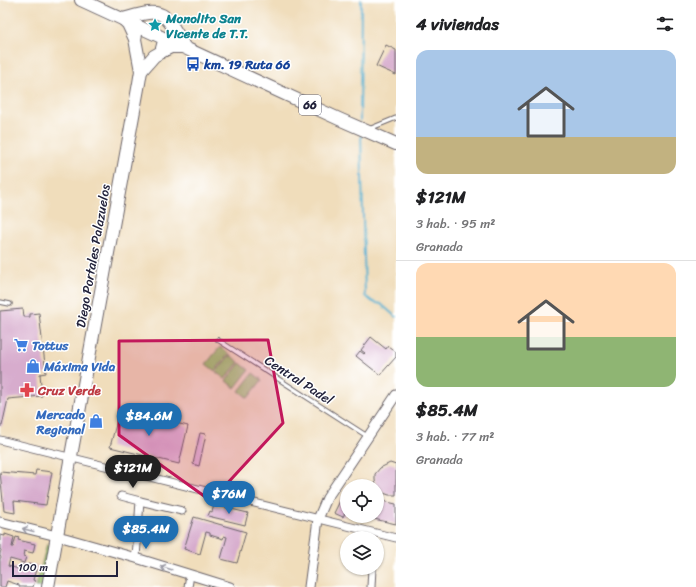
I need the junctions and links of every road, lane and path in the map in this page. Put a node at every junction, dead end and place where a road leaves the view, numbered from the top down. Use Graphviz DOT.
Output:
graph roads {
  1 [pos="81,0"];
  2 [pos="147,14"];
  3 [pos="166,18"];
  4 [pos="123,19"];
  5 [pos="138,26"];
  6 [pos="165,38"];
  7 [pos="135,39"];
  8 [pos="184,47"];
  9 [pos="160,52"];
  10 [pos="141,71"];
  11 [pos="396,118"];
  12 [pos="366,130"];
  13 [pos="396,144"];
  14 [pos="0,302"];
  15 [pos="10,304"];
  16 [pos="218,340"];
  17 [pos="396,395"];
  18 [pos="368,436"];
  19 [pos="0,440"];
  20 [pos="71,458"];
  21 [pos="121,496"];
  22 [pos="140,501"];
  23 [pos="182,511"];
  24 [pos="318,519"];
  25 [pos="0,522"];
  26 [pos="57,537"];
  27 [pos="396,538"];
  28 [pos="136,558"];
  29 [pos="190,575"];
  30 [pos="372,575"];
  31 [pos="48,587"];
  32 [pos="188,587"];
  33 [pos="230,587"];
  34 [pos="309,587"];
  35 [pos="371,587"];
  1 -- 4 [label="main road, 66"];
  2 -- 3 [label="main road"];
  2 -- 4 [label="main road"];
  2 -- 5 [label="main road"];
  3 -- 6 [label="main road"];
  3 -- 8 [label="main road"];
  4 -- 5 [label="main road, 66"];
  4 -- 7 [label="main road"];
  5 -- 6 [label="main road, 66"];
  5 -- 7 [label="main road"];
  6 -- 8 [label="main road, 66"];
  6 -- 9 [label="main road"];
  7 -- 10 [label="main road"];
  8 -- 9 [label="main road"];
  8 -- 12 [label="main road, 66"];
  9 -- 10 [label="main road"];
  10 -- 20 [label="main road, Diego Portales Palazuelos"];
  11 -- 12 [label="lane"];
  12 -- 13 [label="main road, 66"];
  14 -- 15 [label="lane"];
  16 -- 18 [label="lane, Central Padel"];
  17 -- 18 [label="street"];
  18 -- 24 [label="street"];
  19 -- 20 [label="street"];
  20 -- 24 [label="street"];
  20 -- 26 [label="main road, Diego Portales Palazuelos"];
  21 -- 22 [label="street"];
  22 -- 23 [label="street"];
  22 -- 28 [label="street"];
  24 -- 27 [label="street"];
  24 -- 34 [label="street"];
  26 -- 25 [label="street, one-way"];
  26 -- 28 [label="street"];
  26 -- 31 [label="main road, Diego Portales Palazuelos"];
  29 -- 28 [label="street, one-way"];
  29 -- 32 [label="street"];
  29 -- 33 [label="street"];
  30 -- 35 [label="street"];
}
